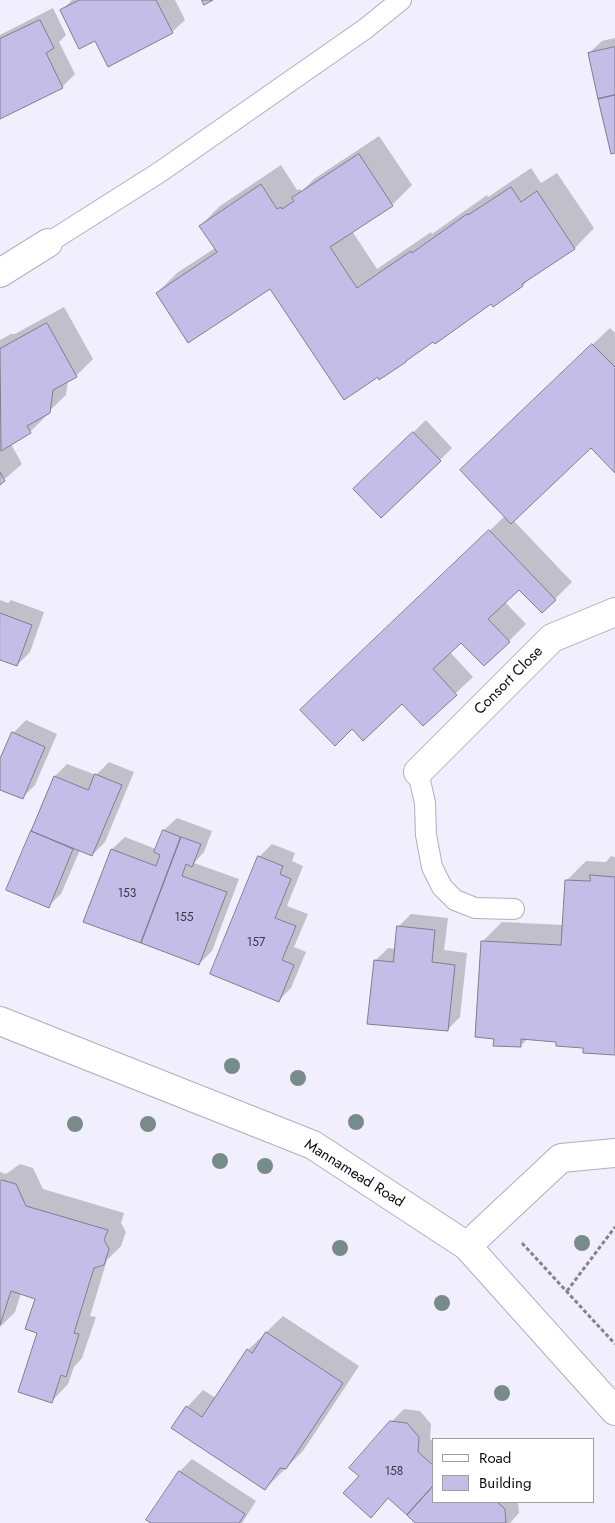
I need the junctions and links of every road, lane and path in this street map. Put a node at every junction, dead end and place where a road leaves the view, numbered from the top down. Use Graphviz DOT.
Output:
graph roads {
  1 [pos="401,0"];
  2 [pos="48,243"];
  3 [pos="0,273"];
  4 [pos="615,612"];
  5 [pos="418,772"];
  6 [pos="514,909"];
  7 [pos="0,1021"];
  8 [pos="615,1153"];
  9 [pos="498,1216"];
  10 [pos="615,1227"];
  11 [pos="467,1246"];
  12 [pos="567,1291"];
  13 [pos="615,1344"];
  14 [pos="615,1411"];
  1 -- 2 [label="lane"];
  2 -- 3 [label="main road"];
  4 -- 5 [label="main road, Consort Close"];
  5 -- 6 [label="lane"];
  7 -- 11 [label="main road, Mannamead Road"];
  8 -- 9 [label="main road"];
  9 -- 11 [label="main road"];
  9 -- 12 [label="path"];
  10 -- 12 [label="path"];
  11 -- 14 [label="main road, Mannamead Road"];
  12 -- 13 [label="path"];
}
